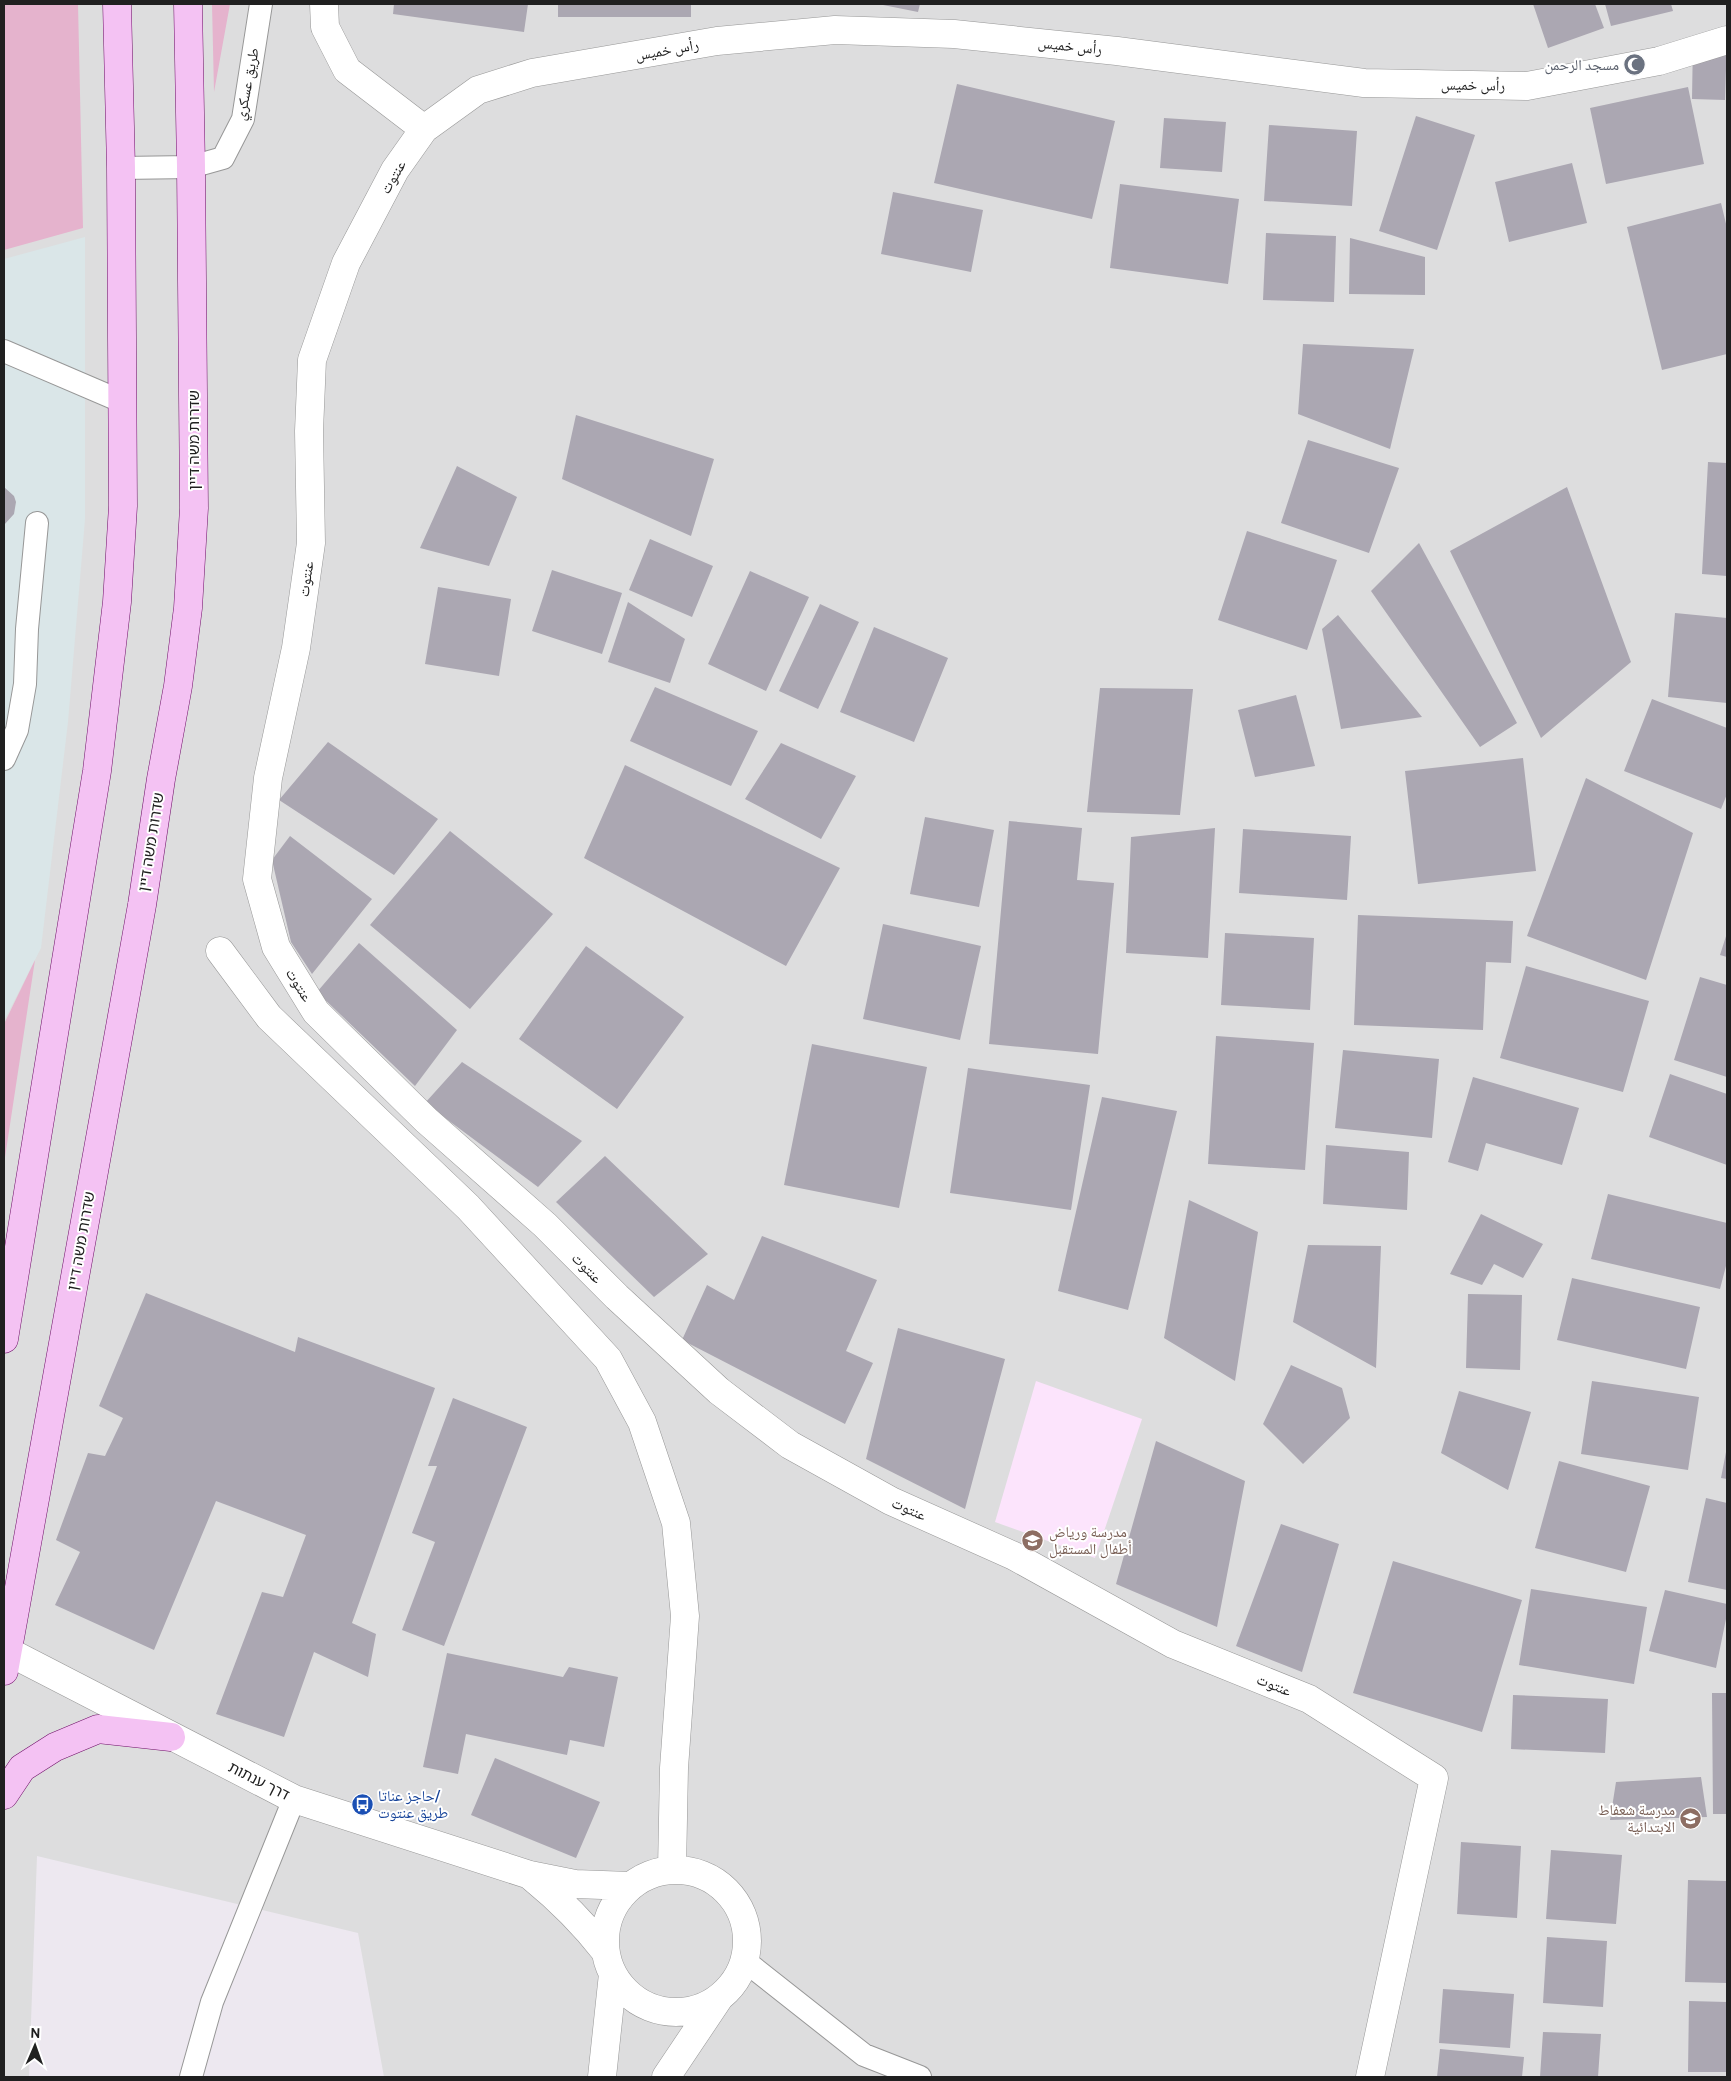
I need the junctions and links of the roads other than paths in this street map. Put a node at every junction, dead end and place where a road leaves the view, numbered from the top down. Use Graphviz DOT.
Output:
graph roads {
  1 [pos="117,4"];
  2 [pos="188,4"];
  3 [pos="261,4"];
  4 [pos="324,4"];
  5 [pos="1727,40"];
  6 [pos="424,129"];
  7 [pos="192,166"];
  8 [pos="121,168"];
  9 [pos="4,351"];
  10 [pos="122,402"];
  11 [pos="37,523"];
  12 [pos="4,759"];
  13 [pos="220,951"];
  14 [pos="4,1339"];
  15 [pos="5,1657"];
  16 [pos="171,1737"];
  17 [pos="4,1795"];
  18 [pos="294,1799"];
  19 [pos="672,1870"];
  20 [pos="530,1876"];
  21 [pos="630,1886"];
  22 [pos="745,1962"];
  23 [pos="609,1963"];
  24 [pos="719,1998"];
  25 [pos="191,2077"];
  26 [pos="602,2077"];
  27 [pos="666,2077"];
  28 [pos="920,2077"];
  29 [pos="1370,2077"];
  1 -- 8 [label="street"];
  2 -- 7 [label="street, שדרות משה דיין"];
  3 -- 7 [label="lane, طريق عسكري"];
  4 -- 6 [label="street"];
  5 -- 6 [label="street, رأس خميس"];
  6 -- 29 [label="street, عنتوت"];
  7 -- 8 [label="lane, طريق عسكري"];
  7 -- 15 [label="street, שדרות משה דיין"];
  8 -- 10 [label="street"];
  9 -- 10 [label="lane"];
  10 -- 14 [label="street"];
  11 -- 12 [label="lane"];
  13 -- 19 [label="street"];
  15 -- 16 [label="street, דרך ענתות"];
  16 -- 17 [label="street"];
  16 -- 18 [label="street, דרך ענתות"];
  18 -- 20 [label="street, דרך ענתות"];
  18 -- 25 [label="lane"];
  19 -- 21 [label="street"];
  19 -- 22 [label="street"];
  20 -- 21 [label="street, דרך ענתות"];
  20 -- 23 [label="street, דרך ענתות"];
  21 -- 23 [label="street"];
  22 -- 24 [label="street"];
  22 -- 28 [label="lane"];
  23 -- 24 [label="street"];
  23 -- 26 [label="street"];
  24 -- 27 [label="street"];
}
